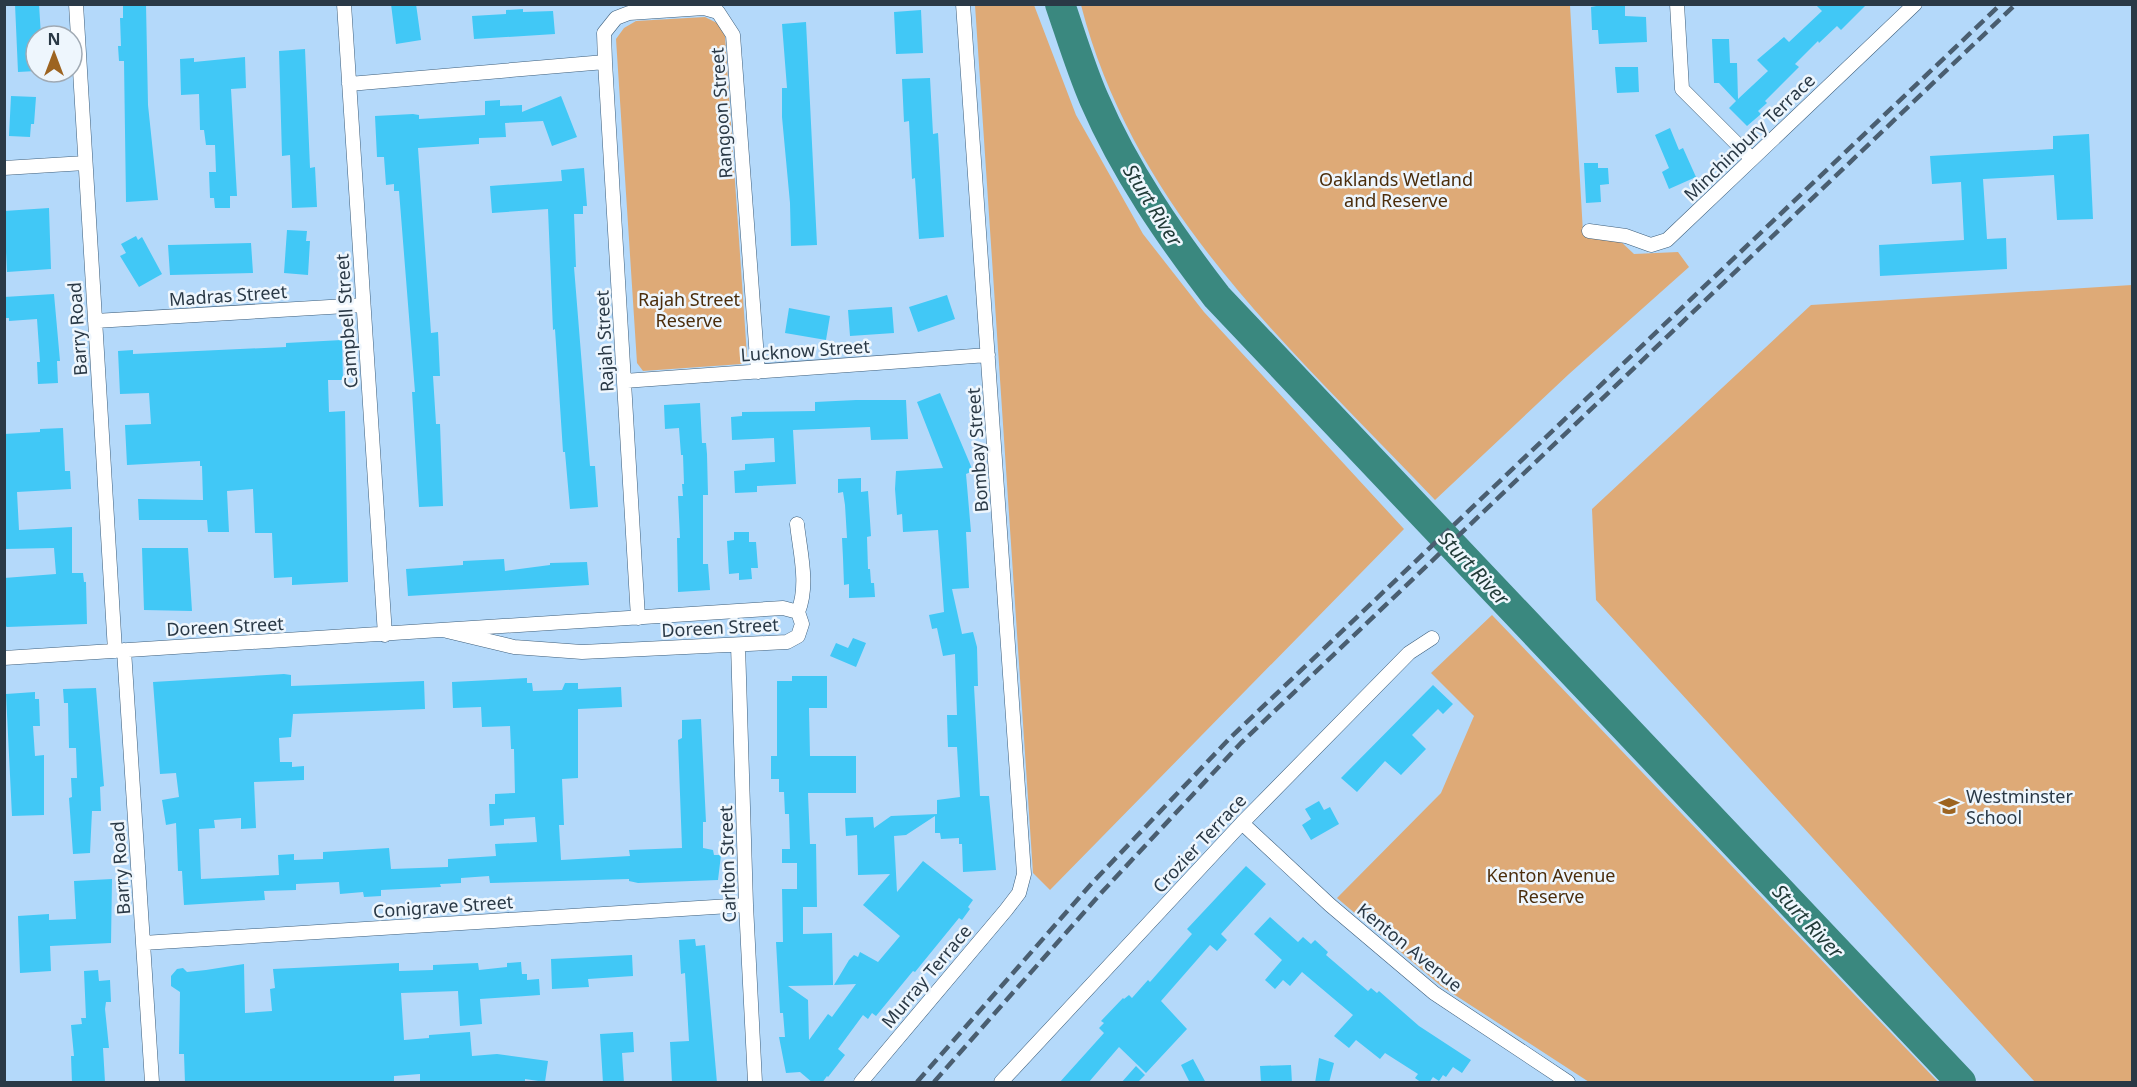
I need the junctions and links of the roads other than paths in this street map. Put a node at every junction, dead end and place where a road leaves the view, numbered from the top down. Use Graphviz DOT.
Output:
graph roads {
  1 [pos="76,4"];
  2 [pos="344,4"];
  3 [pos="963,4"];
  4 [pos="1677,4"];
  5 [pos="1915,4"];
  6 [pos="605,62"];
  7 [pos="349,84"];
  8 [pos="1750,158"];
  9 [pos="85,163"];
  10 [pos="4,168"];
  11 [pos="1589,231"];
  12 [pos="363,305"];
  13 [pos="95,321"];
  14 [pos="988,355"];
  15 [pos="758,372"];
  16 [pos="624,381"];
  17 [pos="797,524"];
  18 [pos="798,612"];
  19 [pos="638,618"];
  20 [pos="447,631"];
  21 [pos="385,635"];
  22 [pos="1432,638"];
  23 [pos="738,645"];
  24 [pos="120,651"];
  25 [pos="4,658"];
  26 [pos="1242,823"];
  27 [pos="1018,893"];
  28 [pos="746,905"];
  29 [pos="143,943"];
  30 [pos="152,1083"];
  31 [pos="755,1083"];
  32 [pos="861,1083"];
  33 [pos="1001,1083"];
  34 [pos="1568,1083"];
  1 -- 9 [label="street, Barry Road"];
  2 -- 7 [label="street, Campbell Street"];
  3 -- 14 [label="street, Bombay Street"];
  4 -- 8 [label="street"];
  5 -- 8 [label="street, Minchinbury Terrace"];
  6 -- 7 [label="street"];
  6 -- 15 [label="street, Rangoon Street"];
  6 -- 16 [label="street, Rajah Street"];
  7 -- 12 [label="street, Campbell Street"];
  8 -- 11 [label="street, Minchinbury Terrace"];
  9 -- 10 [label="street"];
  9 -- 13 [label="street, Barry Road"];
  12 -- 13 [label="street, Madras Street"];
  12 -- 21 [label="street, Campbell Street"];
  13 -- 24 [label="street, Barry Road"];
  14 -- 15 [label="street, Lucknow Street"];
  14 -- 27 [label="street, Bombay Street"];
  15 -- 16 [label="street, Lucknow Street"];
  16 -- 19 [label="street, Rajah Street"];
  17 -- 18 [label="street"];
  18 -- 19 [label="street, Doreen Street"];
  18 -- 23 [label="street, Doreen Street"];
  19 -- 20 [label="street, Doreen Street"];
  20 -- 21 [label="street, Doreen Street"];
  20 -- 23 [label="street, Doreen Street"];
  21 -- 24 [label="street, Doreen Street"];
  22 -- 26 [label="street, Crozier Terrace"];
  23 -- 28 [label="street, Carlton Street"];
  24 -- 25 [label="street, Doreen Street"];
  24 -- 29 [label="street, Barry Road"];
  26 -- 33 [label="street, Crozier Terrace"];
  26 -- 34 [label="street, Kenton Avenue"];
  27 -- 32 [label="street, Murray Terrace"];
  28 -- 29 [label="street, Conigrave Street"];
  28 -- 31 [label="street, Carlton Street"];
  29 -- 30 [label="street, Barry Road"];
}
